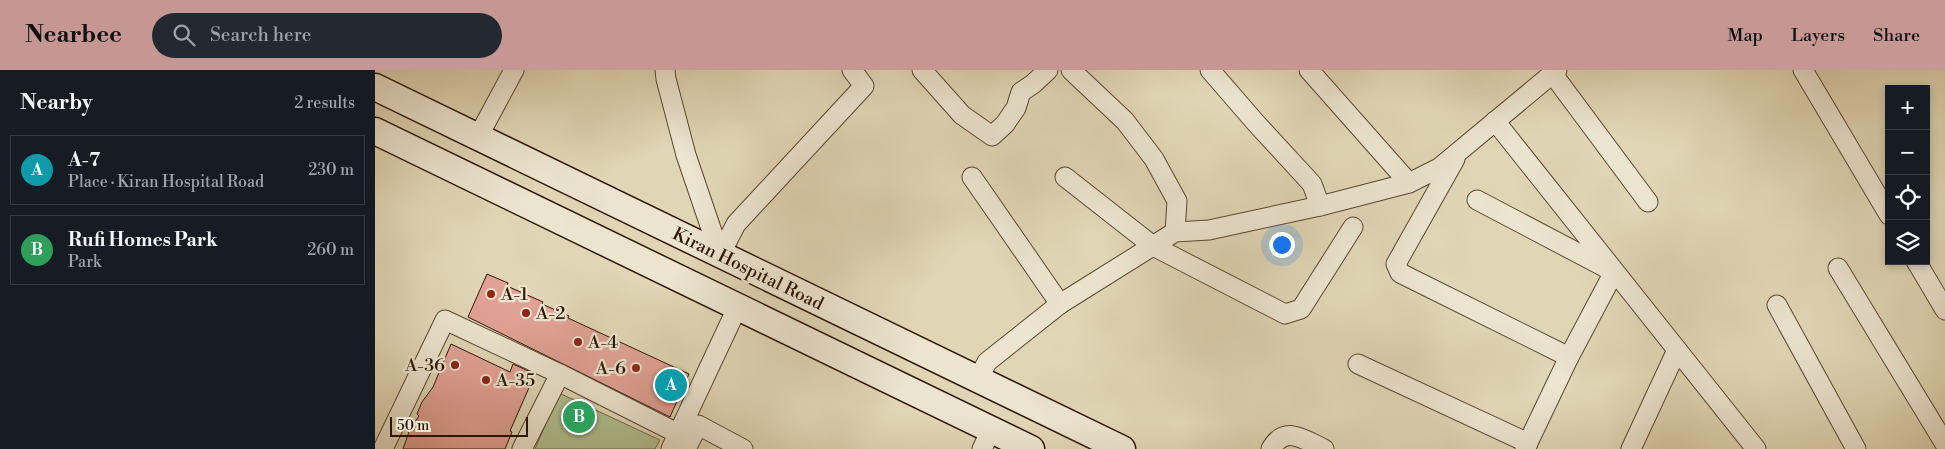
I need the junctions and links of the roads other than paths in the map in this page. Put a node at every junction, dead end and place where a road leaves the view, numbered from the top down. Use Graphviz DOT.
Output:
graph roads {
  1 [pos="515,70"];
  2 [pos="665,70"];
  3 [pos="852,70"];
  4 [pos="922,70"];
  5 [pos="1048,70"];
  6 [pos="1071,70"];
  7 [pos="1210,70"];
  8 [pos="1309,70"];
  9 [pos="1803,70"];
  10 [pos="1555,72"];
  11 [pos="375,88"];
  12 [pos="1495,121"];
  13 [pos="375,131"];
  14 [pos="478,138"];
  15 [pos="1459,151"];
  16 [pos="972,177"];
  17 [pos="1065,177"];
  18 [pos="1409,183"];
  19 [pos="1477,200"];
  20 [pos="1647,202"];
  21 [pos="1321,206"];
  22 [pos="1885,208"];
  23 [pos="1353,227"];
  24 [pos="1175,232"];
  25 [pos="1153,246"];
  26 [pos="720,255"];
  27 [pos="1918,265"];
  28 [pos="1837,268"];
  29 [pos="1614,272"];
  30 [pos="1060,304"];
  31 [pos="1777,305"];
  32 [pos="738,306"];
  33 [pos="1945,310"];
  34 [pos="1677,350"];
  35 [pos="1569,357"];
  36 [pos="1358,364"];
  37 [pos="560,374"];
  38 [pos="978,380"];
  39 [pos="986,440"];
  40 [pos="679,444"];
  41 [pos="1746,444"];
  42 [pos="1945,444"];
  43 [pos="1526,446"];
  44 [pos="383,449"];
  45 [pos="521,449"];
  46 [pos="743,449"];
  47 [pos="1031,449"];
  48 [pos="1122,449"];
  49 [pos="1271,449"];
  50 [pos="1324,449"];
  51 [pos="1631,449"];
  52 [pos="1856,449"];
  1 -- 14 [label="street"];
  2 -- 26 [label="street"];
  3 -- 26 [label="street"];
  4 -- 5 [label="street"];
  6 -- 24 [label="street"];
  7 -- 21 [label="street"];
  8 -- 18 [label="street"];
  9 -- 22 [label="street"];
  10 -- 12 [label="street"];
  10 -- 20 [label="street"];
  11 -- 14 [label="main road, Kiran Hospital Road"];
  12 -- 15 [label="street"];
  12 -- 29 [label="street"];
  13 -- 32 [label="main road"];
  14 -- 26 [label="main road, Kiran Hospital Road"];
  15 -- 18 [label="street"];
  15 -- 35 [label="street"];
  16 -- 30 [label="street"];
  17 -- 25 [label="street"];
  18 -- 21 [label="street"];
  19 -- 29 [label="street"];
  21 -- 24 [label="street"];
  23 -- 25 [label="street"];
  24 -- 25 [label="street"];
  25 -- 30 [label="street"];
  26 -- 38 [label="main road, Kiran Hospital Road"];
  27 -- 33 [label="street"];
  28 -- 42 [label="street"];
  29 -- 34 [label="street"];
  29 -- 35 [label="street"];
  30 -- 38 [label="street"];
  31 -- 52 [label="street"];
  32 -- 39 [label="main road"];
  32 -- 40 [label="street"];
  34 -- 41 [label="street"];
  34 -- 51 [label="street"];
  35 -- 43 [label="street"];
  36 -- 43 [label="street"];
  37 -- 40 [label="street"];
  37 -- 44 [label="street"];
  37 -- 45 [label="street"];
  38 -- 48 [label="main road, Kiran Hospital Road"];
  39 -- 47 [label="main road"];
  40 -- 46 [label="street"];
  49 -- 50 [label="street"];
}
